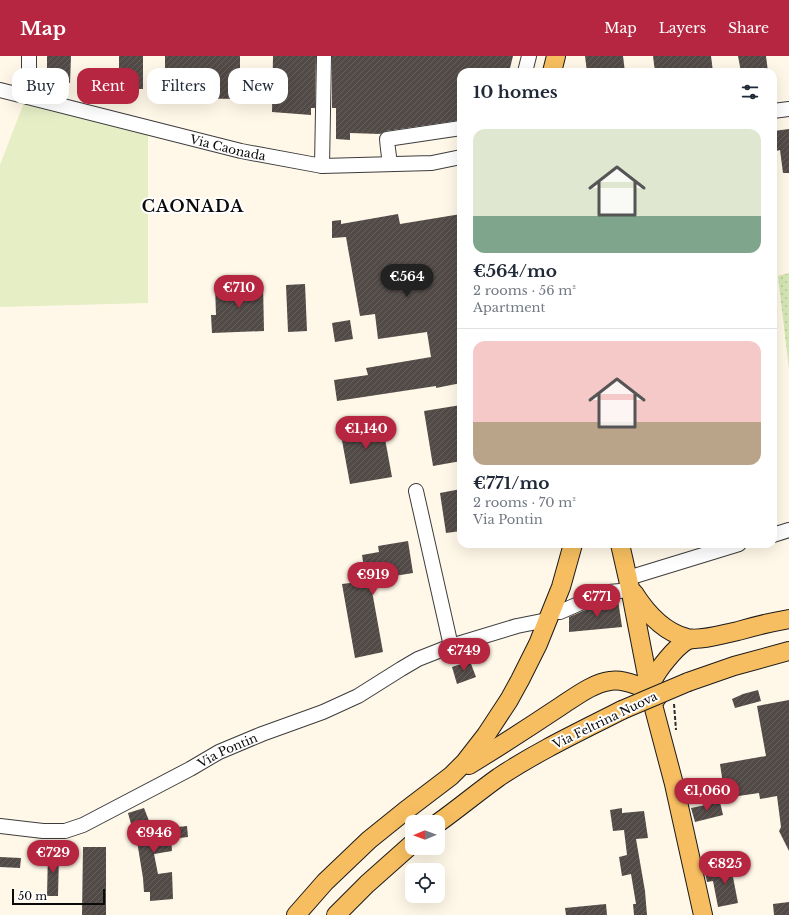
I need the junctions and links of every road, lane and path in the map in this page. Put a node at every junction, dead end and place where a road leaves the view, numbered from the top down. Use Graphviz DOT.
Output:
graph roads {
  1 [pos="29,56"];
  2 [pos="324,56"];
  3 [pos="529,56"];
  4 [pos="556,56"];
  5 [pos="29,68"];
  6 [pos="526,68"];
  7 [pos="553,68"];
  8 [pos="0,90"];
  9 [pos="12,93"];
  10 [pos="56,104"];
  11 [pos="789,109"];
  12 [pos="777,111"];
  13 [pos="457,129"];
  14 [pos="457,157"];
  15 [pos="390,164"];
  16 [pos="322,166"];
  17 [pos="416,491"];
  18 [pos="789,530"];
  19 [pos="777,533"];
  20 [pos="572,548"];
  21 [pos="621,548"];
  22 [pos="728,548"];
  23 [pos="629,583"];
  24 [pos="549,616"];
  25 [pos="789,619"];
  26 [pos="695,639"];
  27 [pos="451,646"];
  28 [pos="789,651"];
  29 [pos="658,673"];
  30 [pos="651,693"];
  31 [pos="451,776"];
  32 [pos="674,778"];
  33 [pos="445,818"];
  34 [pos="0,826"];
  35 [pos="405,850"];
  36 [pos="296,915"];
  37 [pos="336,915"];
  38 [pos="703,915"];
  1 -- 5 [label="street"];
  2 -- 16 [label="street"];
  3 -- 6 [label="street"];
  4 -- 7 [label="main road"];
  8 -- 9 [label="street, Via Caonada"];
  10 -- 16 [label="street, Via Caonada"];
  11 -- 12 [label="street"];
  13 -- 15 [label="street"];
  14 -- 15 [label="street, Via Caonada"];
  15 -- 16 [label="street, Via Caonada"];
  17 -- 27 [label="street"];
  18 -- 19 [label="street"];
  20 -- 24 [label="main road"];
  21 -- 23 [label="main road"];
  22 -- 23 [label="street, Via Pontin"];
  23 -- 24 [label="street, Via Pontin"];
  23 -- 26 [label="main road"];
  23 -- 29 [label="main road"];
  23 -- 30 [label="main road"];
  24 -- 27 [label="street, Via Pontin"];
  24 -- 31 [label="main road"];
  25 -- 26 [label="main road"];
  26 -- 29 [label="main road"];
  27 -- 34 [label="street, Via Pontin"];
  28 -- 33 [label="main road, Via Feltrina Nuova, bridge"];
  29 -- 30 [label="main road"];
  29 -- 32 [label="main road"];
  30 -- 31 [label="main road"];
  30 -- 32 [label="main road"];
  31 -- 36 [label="main road"];
  32 -- 38 [label="main road"];
  35 -- 37 [label="main road"];
}
